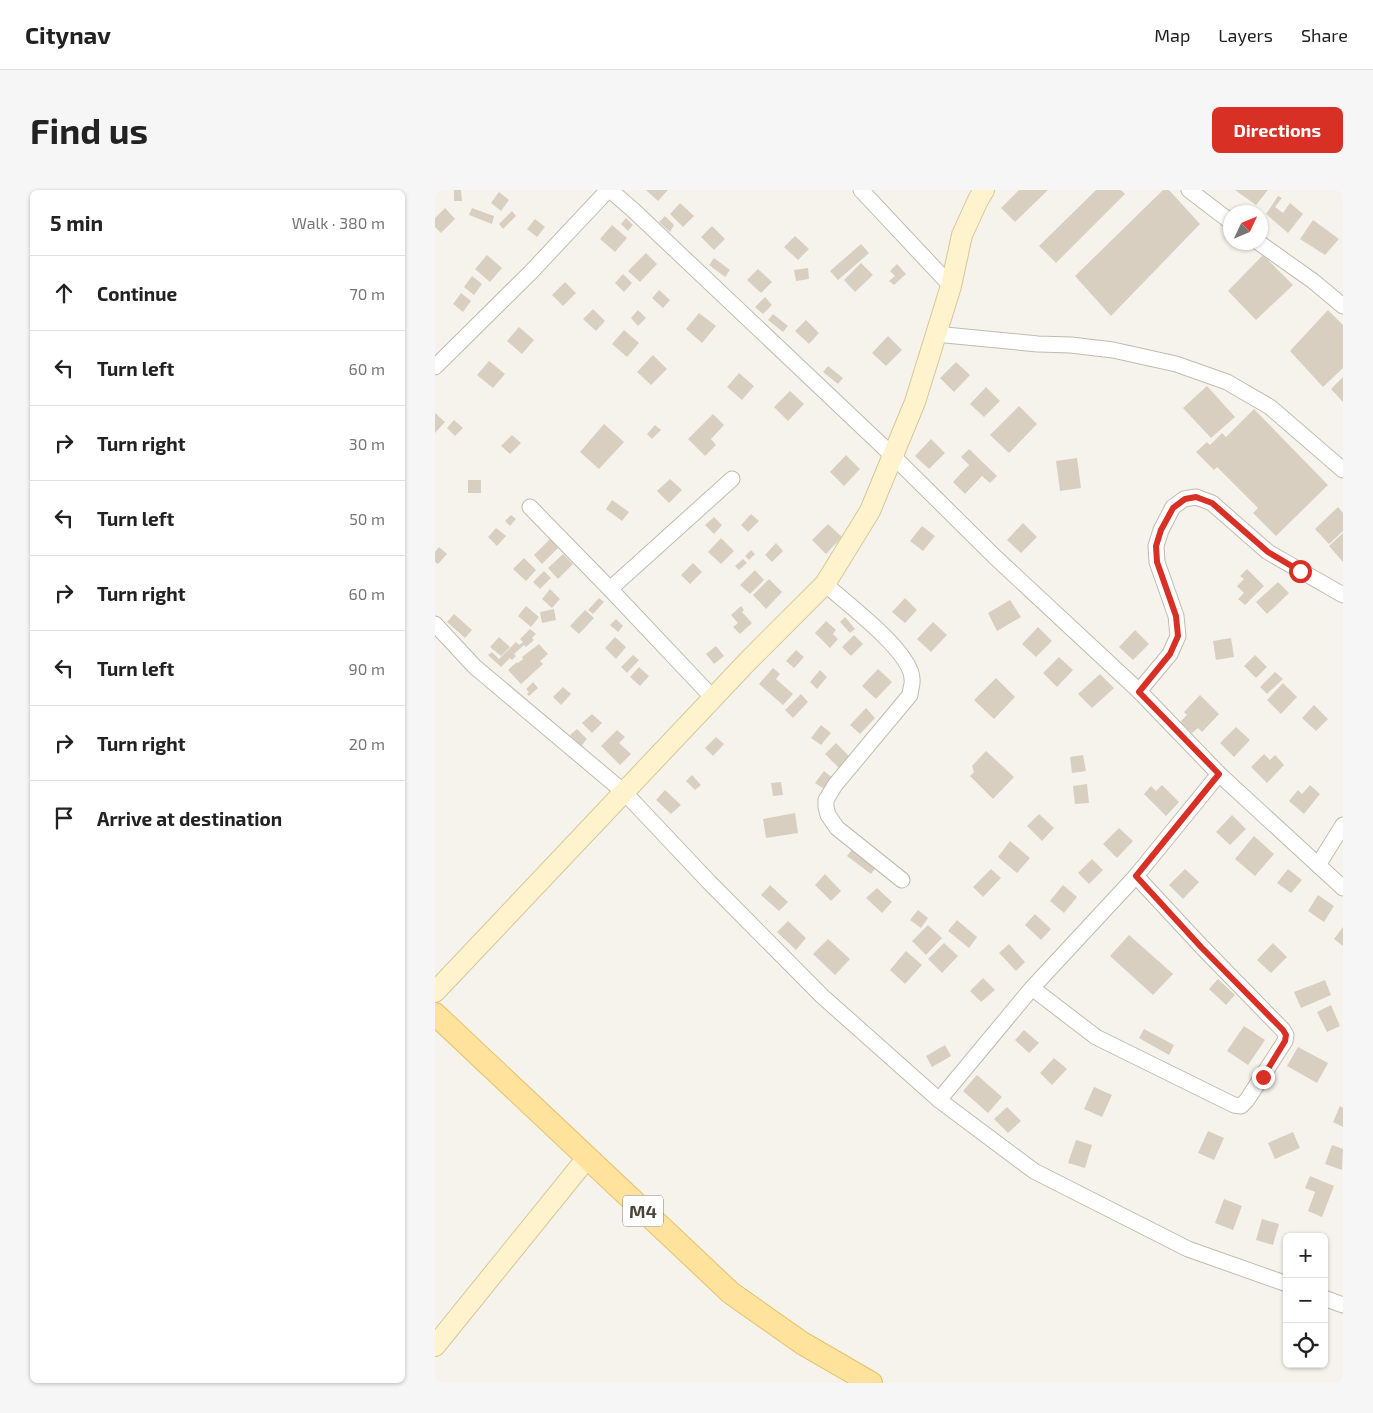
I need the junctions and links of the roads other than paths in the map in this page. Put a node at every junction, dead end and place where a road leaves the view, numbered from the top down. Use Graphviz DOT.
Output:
graph roads {
  1 [pos="609,190"];
  2 [pos="861,190"];
  3 [pos="984,190"];
  4 [pos="1189,190"];
  5 [pos="1223,216"];
  6 [pos="1268,249"];
  7 [pos="951,286"];
  8 [pos="1343,306"];
  9 [pos="935,334"];
  10 [pos="435,368"];
  11 [pos="893,456"];
  12 [pos="1343,470"];
  13 [pos="732,479"];
  14 [pos="530,507"];
  15 [pos="825,584"];
  16 [pos="610,589"];
  17 [pos="1343,595"];
  18 [pos="435,624"];
  19 [pos="1139,692"];
  20 [pos="713,698"];
  21 [pos="1219,774"];
  22 [pos="625,792"];
  23 [pos="1343,825"];
  24 [pos="1318,865"];
  25 [pos="1136,876"];
  26 [pos="902,880"];
  27 [pos="1343,888"];
  28 [pos="1033,988"];
  29 [pos="435,992"];
  30 [pos="435,1014"];
  31 [pos="939,1100"];
  32 [pos="587,1158"];
  33 [pos="1283,1283"];
  34 [pos="1328,1299"];
  35 [pos="1343,1304"];
  36 [pos="435,1346"];
  37 [pos="871,1383"];
  1 -- 10 [label="street"];
  1 -- 11 [label="street"];
  2 -- 7 [label="street"];
  3 -- 7 [label="street"];
  4 -- 5 [label="street"];
  6 -- 8 [label="street"];
  7 -- 9 [label="street"];
  9 -- 11 [label="street"];
  9 -- 12 [label="street"];
  11 -- 15 [label="street"];
  11 -- 19 [label="street"];
  13 -- 16 [label="street"];
  14 -- 16 [label="street"];
  15 -- 20 [label="street"];
  15 -- 26 [label="street"];
  16 -- 20 [label="street"];
  17 -- 19 [label="street"];
  18 -- 22 [label="street"];
  19 -- 21 [label="street"];
  20 -- 22 [label="street"];
  21 -- 24 [label="street"];
  21 -- 25 [label="street"];
  22 -- 29 [label="street"];
  22 -- 31 [label="street"];
  23 -- 24 [label="street"];
  24 -- 27 [label="street"];
  25 -- 28 [label="street"];
  25 -- 28 [label="street"];
  28 -- 31 [label="street"];
  30 -- 32 [label="main road, M4"];
  31 -- 33 [label="street"];
  32 -- 36 [label="street"];
  32 -- 37 [label="main road, M4"];
  34 -- 35 [label="street"];
}
